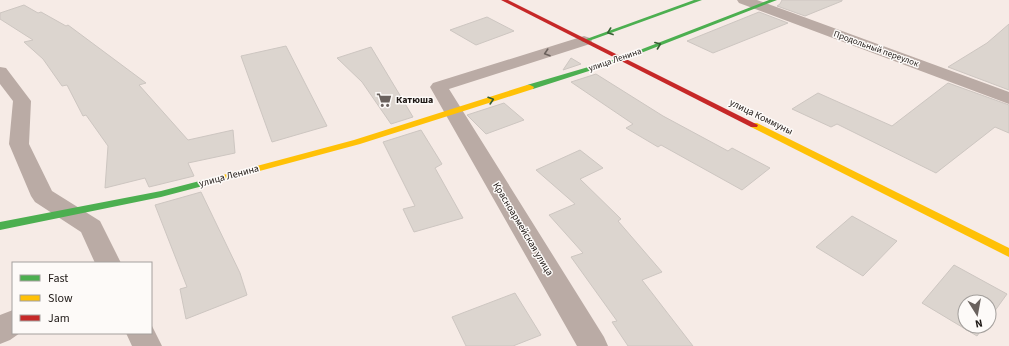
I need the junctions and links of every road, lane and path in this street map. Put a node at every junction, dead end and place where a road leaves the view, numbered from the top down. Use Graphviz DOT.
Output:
graph roads {
  1 [pos="504,0"];
  2 [pos="700,0"];
  3 [pos="744,0"];
  4 [pos="774,0"];
  5 [pos="759,6"];
  6 [pos="584,41"];
  7 [pos="621,59"];
  8 [pos="0,72"];
  9 [pos="1009,98"];
  10 [pos="454,112"];
  11 [pos="70,213"];
  12 [pos="0,226"];
  13 [pos="1009,253"];
  14 [pos="106,262"];
  15 [pos="12,323"];
  16 [pos="0,331"];
  17 [pos="141,334"];
  18 [pos="147,346"];
  19 [pos="593,346"];
  1 -- 6 [label="street, улица Коммуны"];
  2 -- 6 [label="street, one-way"];
  3 -- 5 [label="street, Продольный переулок"];
  4 -- 5 [label="street, улица Ленина"];
  7 -- 5 [label="street, улица Ленина, one-way"];
  5 -- 9 [label="street, Продольный переулок"];
  6 -- 7 [label="street, улица Коммуны"];
  6 -- 10 [label="street, one-way"];
  10 -- 7 [label="street, улица Ленина, one-way"];
  7 -- 13 [label="street, улица Коммуны"];
  8 -- 11 [label="street"];
  10 -- 11 [label="street, улица Ленина"];
  10 -- 19 [label="street, Красноармейская улица"];
  11 -- 12 [label="street, улица Ленина"];
  11 -- 14 [label="street"];
  15 -- 16 [label="street"];
  17 -- 18 [label="street"];
}
